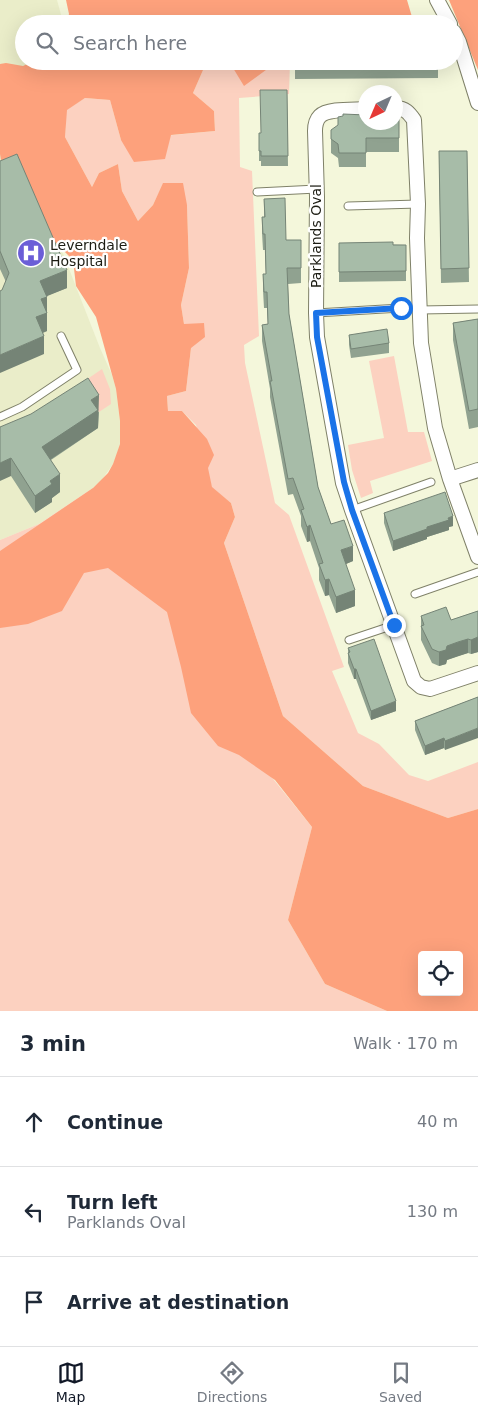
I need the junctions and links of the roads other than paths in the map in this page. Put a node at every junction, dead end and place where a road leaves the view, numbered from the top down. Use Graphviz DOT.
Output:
graph roads {
  1 [pos="437,0"];
  2 [pos="445,15"];
  3 [pos="463,55"];
  4 [pos="478,103"];
  5 [pos="358,109"];
  6 [pos="403,109"];
  7 [pos="317,189"];
  8 [pos="257,192"];
  9 [pos="418,204"];
  10 [pos="348,206"];
  11 [pos="401,308"];
  12 [pos="478,309"];
  13 [pos="420,310"];
  14 [pos="316,313"];
  15 [pos="61,336"];
  16 [pos="0,417"];
  17 [pos="478,470"];
  18 [pos="450,479"];
  19 [pos="431,482"];
  20 [pos="352,510"];
  21 [pos="478,556"];
  22 [pos="478,572"];
  23 [pos="415,594"];
  24 [pos="394,625"];
  25 [pos="349,640"];
  26 [pos="478,673"];
  1 -- 2 [label="street"];
  3 -- 4 [label="street"];
  5 -- 7 [label="street, Parklands Oval"];
  6 -- 9 [label="street"];
  7 -- 8 [label="lane"];
  7 -- 14 [label="street, Parklands Oval"];
  9 -- 10 [label="lane"];
  9 -- 13 [label="street"];
  11 -- 14 [label="lane"];
  12 -- 13 [label="lane"];
  13 -- 18 [label="street"];
  14 -- 20 [label="street, Parklands Oval"];
  15 -- 16 [label="lane"];
  17 -- 18 [label="street"];
  18 -- 21 [label="street"];
  19 -- 20 [label="lane"];
  20 -- 24 [label="street, Parklands Oval"];
  22 -- 23 [label="lane"];
  24 -- 25 [label="lane"];
  24 -- 26 [label="street, Parklands Oval"];
}
